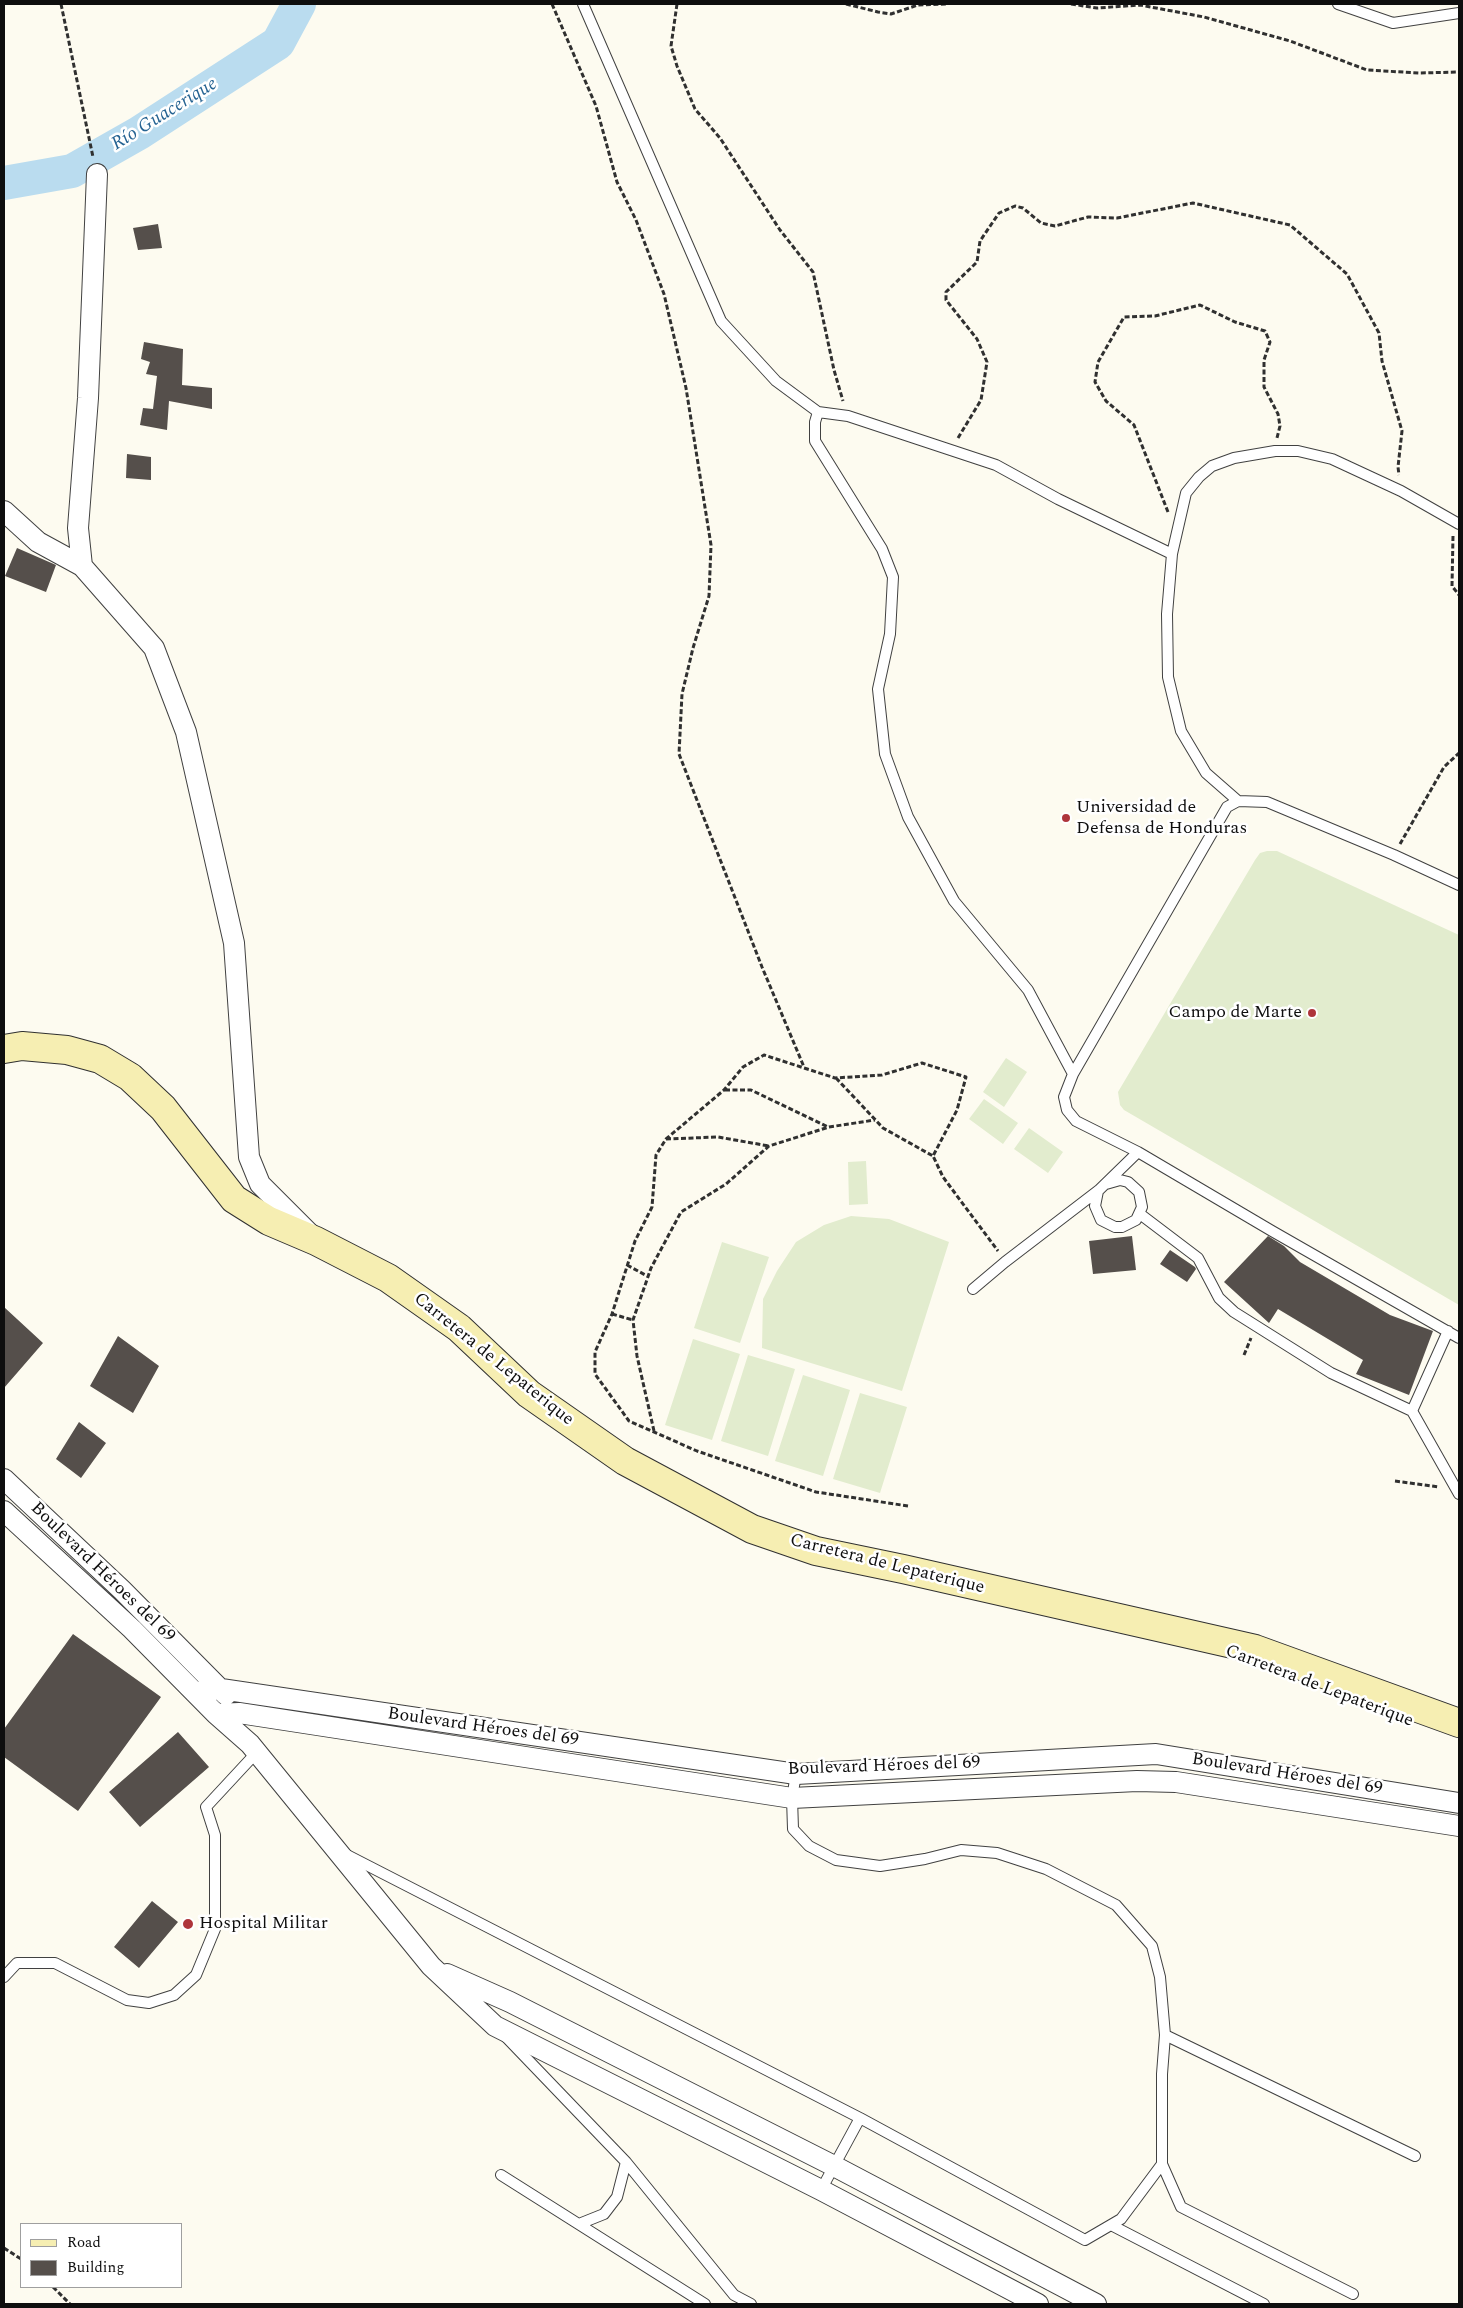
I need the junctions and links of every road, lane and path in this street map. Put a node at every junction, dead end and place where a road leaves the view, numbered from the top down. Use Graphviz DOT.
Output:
graph roads {
  1 [pos="61,4"];
  2 [pos="552,4"];
  3 [pos="583,4"];
  4 [pos="677,4"];
  5 [pos="846,4"];
  6 [pos="946,4"];
  7 [pos="1071,4"];
  8 [pos="1338,4"];
  9 [pos="1459,14"];
  10 [pos="1459,72"];
  11 [pos="97,174"];
  12 [pos="818,412"];
  13 [pos="848,416"];
  14 [pos="950,451"];
  15 [pos="1275,451"];
  16 [pos="1402,490"];
  17 [pos="4,511"];
  18 [pos="1457,522"];
  19 [pos="1178,525"];
  20 [pos="1172,554"];
  21 [pos="82,566"];
  22 [pos="1459,595"];
  23 [pos="1459,752"];
  24 [pos="1238,801"];
  25 [pos="1394,855"];
  26 [pos="1459,885"];
  27 [pos="4,1049"];
  28 [pos="804,1067"];
  29 [pos="1073,1074"];
  30 [pos="835,1078"];
  31 [pos="724,1090"];
  32 [pos="875,1120"];
  33 [pos="829,1127"];
  34 [pos="666,1139"];
  35 [pos="769,1146"];
  36 [pos="1138,1152"];
  37 [pos="934,1156"];
  38 [pos="1102,1187"];
  39 [pos="1140,1214"];
  40 [pos="316,1240"];
  41 [pos="1005,1262"];
  42 [pos="627,1265"];
  43 [pos="649,1277"];
  44 [pos="973,1289"];
  45 [pos="612,1314"];
  46 [pos="633,1320"];
  47 [pos="1448,1331"];
  48 [pos="1459,1338"];
  49 [pos="1412,1410"];
  50 [pos="654,1432"];
  51 [pos="4,1479"];
  52 [pos="1396,1482"];
  53 [pos="1458,1492"];
  54 [pos="908,1506"];
  55 [pos="4,1511"];
  56 [pos="1180,1634"];
  57 [pos="221,1689"];
  58 [pos="196,1692"];
  59 [pos="216,1714"];
  60 [pos="239,1714"];
  61 [pos="1459,1723"];
  62 [pos="1459,1739"];
  63 [pos="254,1748"];
  64 [pos="796,1774"];
  65 [pos="792,1798"];
  66 [pos="1459,1803"];
  67 [pos="1459,1826"];
  68 [pos="337,1850"];
  69 [pos="430,1966"];
  70 [pos="4,1977"];
  71 [pos="495,2026"];
  72 [pos="1165,2035"];
  73 [pos="860,2118"];
  74 [pos="1415,2156"];
  75 [pos="626,2162"];
  76 [pos="1162,2164"];
  77 [pos="834,2166"];
  78 [pos="501,2175"];
  79 [pos="821,2190"];
  80 [pos="579,2224"];
  81 [pos="1111,2225"];
  82 [pos="4,2248"];
  83 [pos="20,2258"];
  84 [pos="54,2288"];
  85 [pos="1353,2294"];
  86 [pos="736,2300"];
  87 [pos="1253,2302"];
  88 [pos="70,2304"];
  89 [pos="704,2304"];
  90 [pos="751,2304"];
  91 [pos="1038,2304"];
  92 [pos="1096,2304"];
  93 [pos="1264,2304"];
  1 -- 11 [label="path"];
  2 -- 28 [label="path"];
  3 -- 12 [label="lane"];
  4 -- 13 [label="path"];
  5 -- 6 [label="path"];
  7 -- 10 [label="path"];
  8 -- 9 [label="lane"];
  11 -- 21 [label="street"];
  12 -- 13 [label="lane"];
  12 -- 29 [label="lane"];
  13 -- 14 [label="lane"];
  14 -- 16 [label="path"];
  14 -- 20 [label="lane"];
  15 -- 16 [label="lane"];
  15 -- 19 [label="lane"];
  15 -- 19 [label="path"];
  16 -- 18 [label="lane"];
  17 -- 21 [label="street"];
  18 -- 22 [label="path"];
  19 -- 20 [label="lane"];
  20 -- 24 [label="lane"];
  21 -- 40 [label="street"];
  23 -- 25 [label="path"];
  24 -- 25 [label="lane"];
  24 -- 29 [label="lane"];
  25 -- 26 [label="lane"];
  27 -- 40 [label="main road, Carretera de Lepaterique"];
  28 -- 30 [label="path"];
  28 -- 31 [label="path"];
  29 -- 36 [label="lane"];
  30 -- 32 [label="path"];
  30 -- 37 [label="path"];
  31 -- 33 [label="path"];
  31 -- 34 [label="path"];
  32 -- 33 [label="path"];
  32 -- 37 [label="path"];
  33 -- 35 [label="path"];
  34 -- 35 [label="path"];
  34 -- 42 [label="path"];
  35 -- 43 [label="path"];
  36 -- 38 [label="lane"];
  36 -- 47 [label="lane"];
  37 -- 41 [label="path"];
  38 -- 39 [label="lane"];
  38 -- 39 [label="lane"];
  38 -- 41 [label="lane"];
  39 -- 49 [label="lane"];
  40 -- 56 [label="main road, Carretera de Lepaterique"];
  41 -- 44 [label="lane"];
  42 -- 43 [label="path"];
  42 -- 45 [label="path"];
  43 -- 46 [label="path"];
  45 -- 46 [label="path"];
  45 -- 50 [label="path"];
  46 -- 50 [label="path"];
  47 -- 48 [label="lane"];
  47 -- 49 [label="lane"];
  49 -- 53 [label="lane"];
  50 -- 54 [label="path"];
  51 -- 57 [label="street, Boulevard Héroes del 69"];
  52 -- 53 [label="path"];
  55 -- 58 [label="street, Boulevard Héroes del 69"];
  56 -- 61 [label="main road, Carretera de Lepaterique"];
  56 -- 62 [label="main road, Carretera de Lepaterique"];
  57 -- 58 [label="street, Boulevard Héroes del 69"];
  57 -- 60 [label="street, Boulevard Héroes del 69"];
  57 -- 64 [label="street, Boulevard Héroes del 69"];
  58 -- 59 [label="street, Boulevard Héroes del 69"];
  59 -- 60 [label="street, Boulevard Héroes del 69"];
  59 -- 63 [label="street, Boulevard Héroes del 69"];
  60 -- 63 [label="street, Boulevard Héroes del 69"];
  60 -- 65 [label="street, Boulevard Héroes del 69"];
  63 -- 68 [label="street, Boulevard Héroes del 69"];
  63 -- 70 [label="lane"];
  64 -- 65 [label="lane"];
  64 -- 66 [label="street, Boulevard Héroes del 69"];
  65 -- 67 [label="street, Boulevard Héroes del 69"];
  65 -- 72 [label="lane"];
  68 -- 69 [label="street, Boulevard Héroes del 69"];
  68 -- 73 [label="lane"];
  69 -- 71 [label="street, Boulevard Héroes del 69"];
  69 -- 77 [label="street"];
  71 -- 75 [label="lane"];
  71 -- 79 [label="street, Boulevard Héroes del 69"];
  72 -- 74 [label="lane"];
  72 -- 76 [label="lane"];
  73 -- 77 [label="lane"];
  73 -- 81 [label="lane"];
  75 -- 80 [label="lane"];
  75 -- 86 [label="lane"];
  76 -- 81 [label="lane"];
  76 -- 85 [label="lane"];
  77 -- 79 [label="lane"];
  77 -- 92 [label="street"];
  78 -- 80 [label="lane"];
  79 -- 91 [label="street, Boulevard Héroes del 69"];
  80 -- 89 [label="lane"];
  81 -- 87 [label="lane"];
  82 -- 83 [label="path"];
  84 -- 88 [label="path"];
  86 -- 90 [label="lane"];
  87 -- 93 [label="lane"];
}
